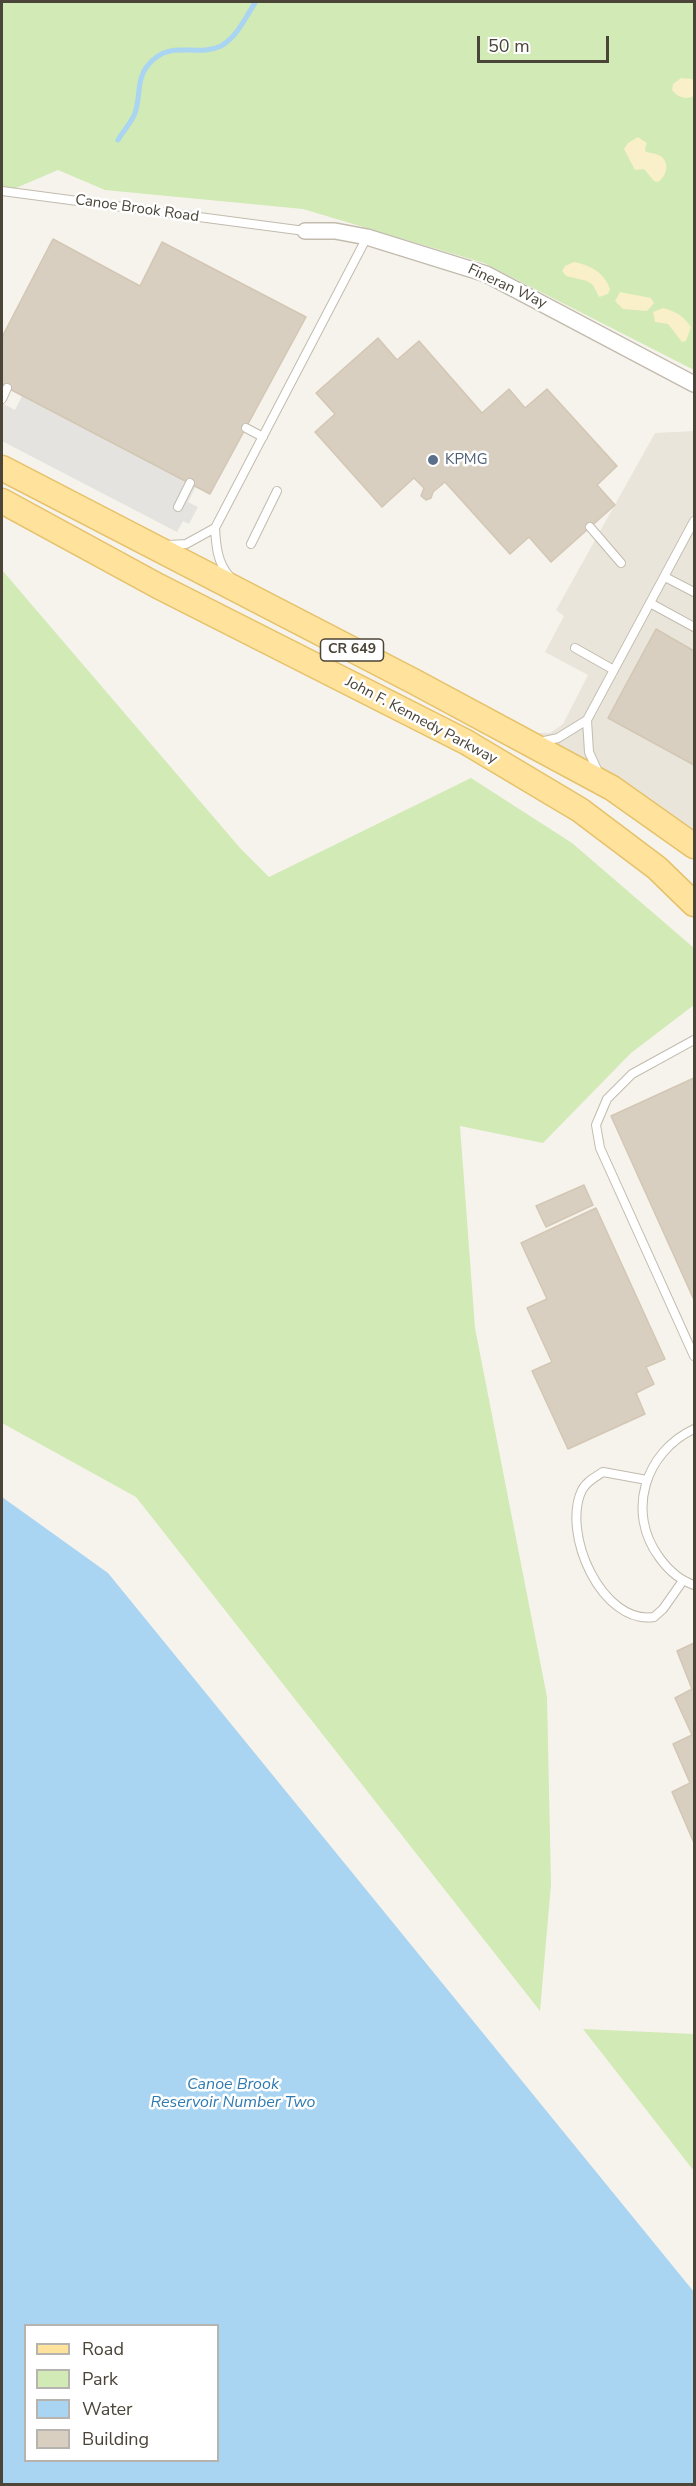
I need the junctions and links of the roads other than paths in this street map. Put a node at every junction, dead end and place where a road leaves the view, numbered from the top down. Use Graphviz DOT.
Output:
graph roads {
  1 [pos="2,191"];
  2 [pos="305,231"];
  3 [pos="367,237"];
  4 [pos="694,384"];
  5 [pos="7,388"];
  6 [pos="2,399"];
  7 [pos="246,428"];
  8 [pos="263,437"];
  9 [pos="2,468"];
  10 [pos="190,483"];
  11 [pos="277,491"];
  12 [pos="2,501"];
  13 [pos="178,507"];
  14 [pos="694,521"];
  15 [pos="590,527"];
  16 [pos="216,528"];
  17 [pos="148,544"];
  18 [pos="251,544"];
  19 [pos="621,563"];
  20 [pos="664,577"];
  21 [pos="694,592"];
  22 [pos="245,594"];
  23 [pos="650,603"];
  24 [pos="694,627"];
  25 [pos="575,648"];
  26 [pos="614,670"];
  27 [pos="587,720"];
  28 [pos="530,744"];
  29 [pos="603,784"];
  30 [pos="694,846"];
  31 [pos="694,904"];
  32 [pos="694,1040"];
  33 [pos="694,1356"];
  34 [pos="694,1429"];
  35 [pos="647,1480"];
  36 [pos="682,1581"];
  37 [pos="694,1585"];
  1 -- 2 [label="lane, Canoe Brook Road"];
  2 -- 3 [label="street, Fineran Way"];
  3 -- 4 [label="street, Fineran Way"];
  3 -- 8 [label="lane"];
  5 -- 6 [label="lane"];
  7 -- 8 [label="lane"];
  8 -- 16 [label="lane"];
  9 -- 17 [label="main road, John F. Kennedy Parkway / CR 649"];
  10 -- 13 [label="lane"];
  11 -- 18 [label="lane"];
  12 -- 31 [label="main road, John F. Kennedy Parkway / CR 649"];
  14 -- 20 [label="lane"];
  15 -- 19 [label="lane"];
  16 -- 17 [label="lane"];
  16 -- 22 [label="lane"];
  17 -- 22 [label="main road, John F. Kennedy Parkway / CR 649"];
  20 -- 21 [label="lane"];
  20 -- 23 [label="lane"];
  22 -- 28 [label="main road, John F. Kennedy Parkway / CR 649"];
  23 -- 24 [label="lane"];
  23 -- 26 [label="lane"];
  25 -- 26 [label="lane"];
  26 -- 27 [label="lane"];
  27 -- 28 [label="lane"];
  27 -- 29 [label="lane"];
  28 -- 29 [label="main road, John F. Kennedy Parkway / CR 649"];
  29 -- 30 [label="main road, John F. Kennedy Parkway / CR 649"];
  32 -- 33 [label="lane"];
  34 -- 35 [label="lane"];
  35 -- 36 [label="lane"];
  35 -- 36 [label="lane"];
  36 -- 37 [label="lane"];
}
